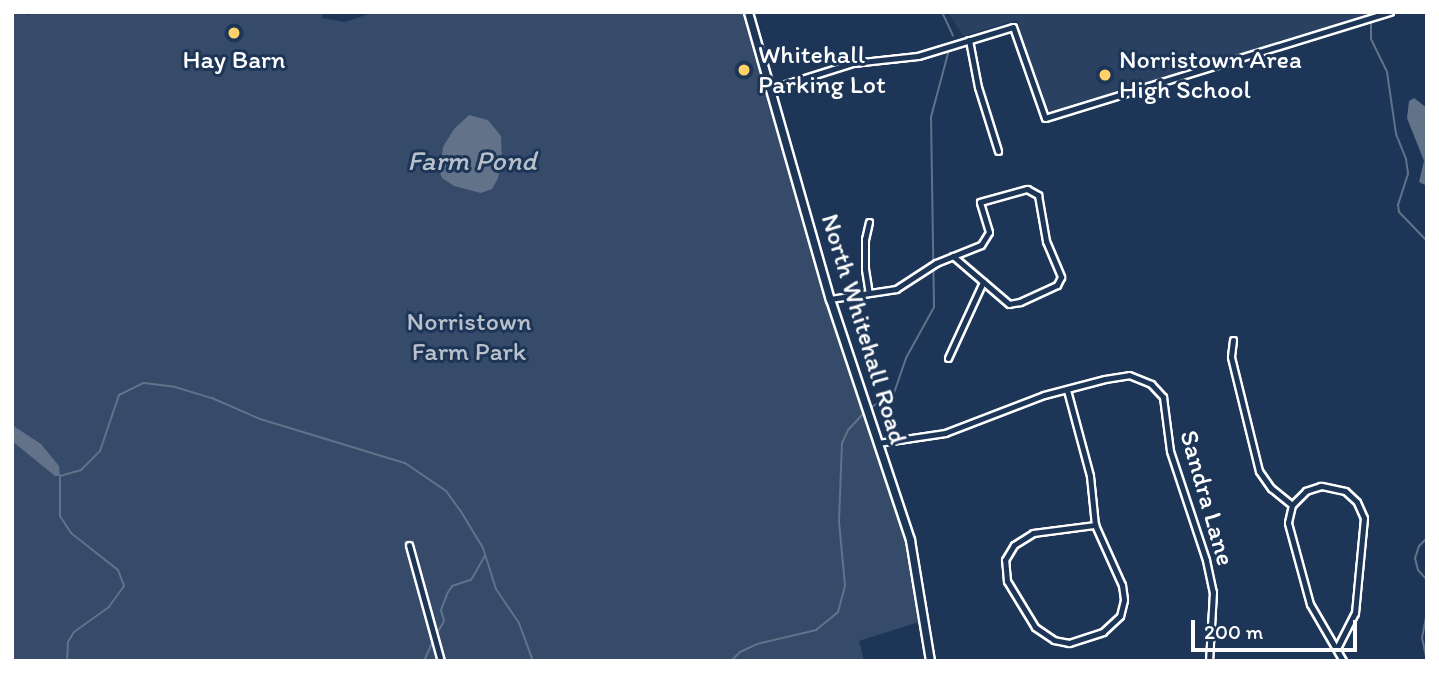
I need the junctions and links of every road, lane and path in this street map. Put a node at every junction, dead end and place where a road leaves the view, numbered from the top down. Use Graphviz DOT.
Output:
graph roads {
  1 [pos="748,12"];
  2 [pos="1390,12"];
  3 [pos="969,40"];
  4 [pos="770,89"];
  5 [pos="998,151"];
  6 [pos="869,222"];
  7 [pos="953,256"];
  8 [pos="983,282"];
  9 [pos="869,293"];
  10 [pos="830,299"];
  11 [pos="1233,341"];
  12 [pos="948,358"];
  13 [pos="1067,390"];
  14 [pos="878,443"];
  15 [pos="1292,505"];
  16 [pos="1096,525"];
  17 [pos="410,545"];
  18 [pos="1337,648"];
  19 [pos="441,661"];
  20 [pos="930,661"];
  21 [pos="1209,661"];
  22 [pos="1343,661"];
  1 -- 4 [label="main road, North Whitehall Road"];
  2 -- 3 [label="street"];
  3 -- 4 [label="street"];
  3 -- 5 [label="street"];
  4 -- 10 [label="main road, North Whitehall Road"];
  6 -- 9 [label="street"];
  7 -- 8 [label="street"];
  7 -- 8 [label="street"];
  7 -- 9 [label="street"];
  8 -- 12 [label="street"];
  9 -- 10 [label="street"];
  10 -- 14 [label="main road, North Whitehall Road"];
  11 -- 15 [label="street"];
  13 -- 14 [label="street, Sandra Lane"];
  13 -- 16 [label="street"];
  13 -- 21 [label="street, Sandra Lane"];
  14 -- 20 [label="main road, North Whitehall Road"];
  15 -- 18 [label="street"];
  15 -- 18 [label="street"];
  16 -- 16 [label="street"];
  17 -- 19 [label="street"];
  18 -- 22 [label="street"];
}
